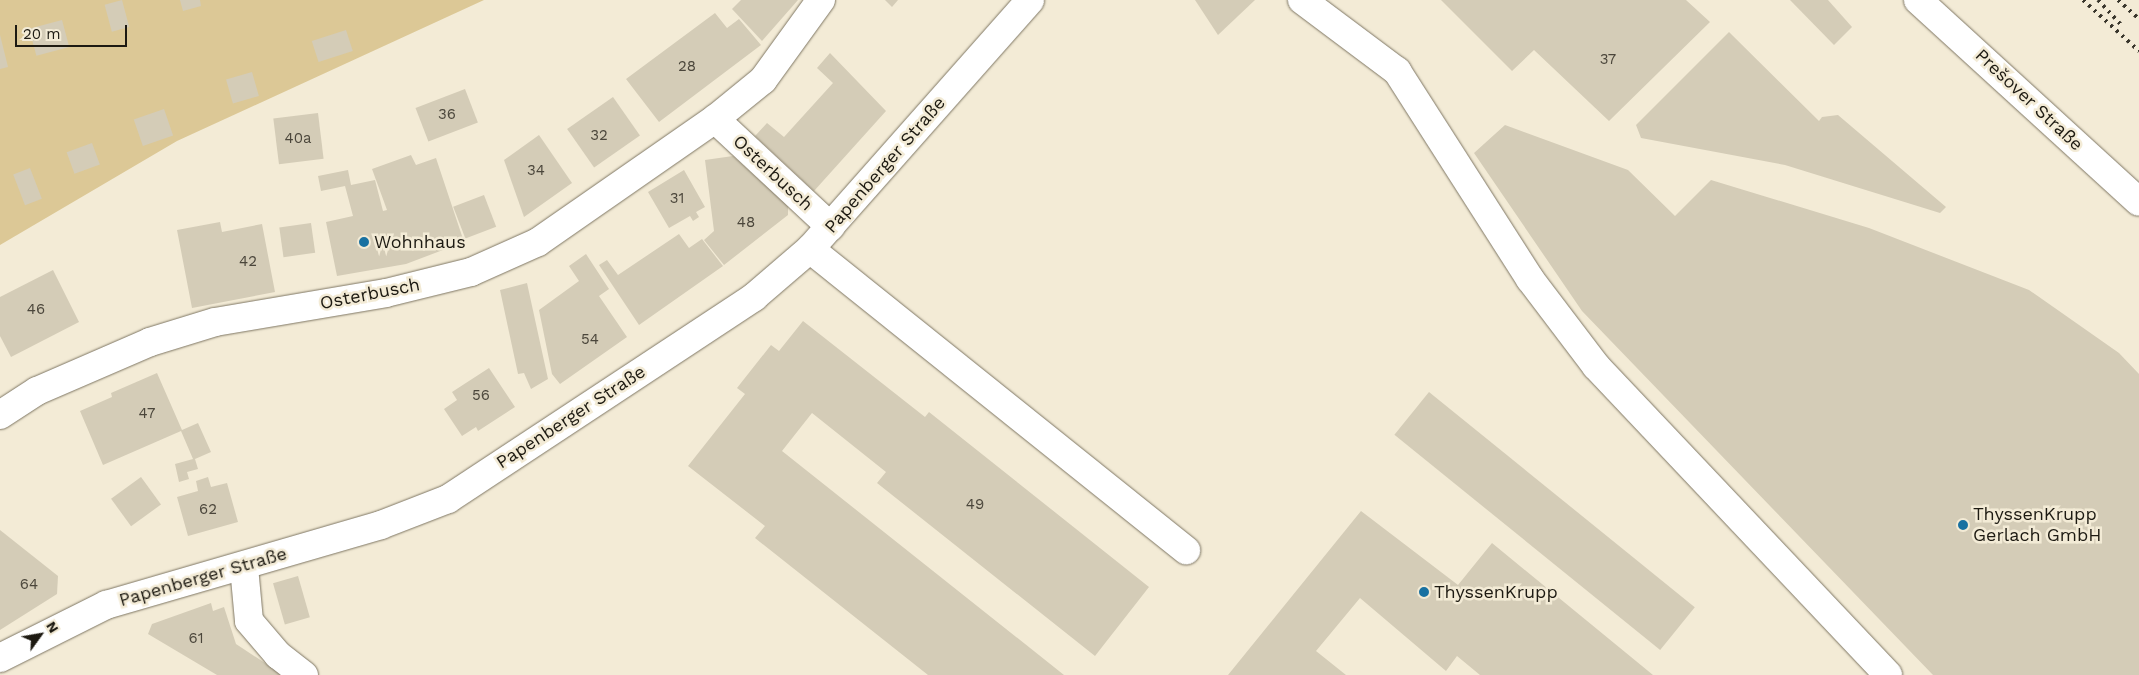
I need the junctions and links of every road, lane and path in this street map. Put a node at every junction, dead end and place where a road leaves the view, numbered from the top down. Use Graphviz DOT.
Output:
graph roads {
  1 [pos="821,0"];
  2 [pos="1030,0"];
  3 [pos="1302,0"];
  4 [pos="1918,0"];
  5 [pos="715,119"];
  6 [pos="2139,202"];
  7 [pos="831,227"];
  8 [pos="810,250"];
  9 [pos="0,415"];
  10 [pos="1186,550"];
  11 [pos="244,567"];
  12 [pos="0,658"];
  13 [pos="304,675"];
  14 [pos="1888,675"];
  1 -- 5 [label="street, Osterbusch"];
  2 -- 7 [label="street, Papenberger Straße"];
  3 -- 14 [label="street"];
  4 -- 6 [label="street, Prešover Straße"];
  5 -- 7 [label="street, Osterbusch"];
  5 -- 9 [label="street, Osterbusch"];
  7 -- 8 [label="street, Papenberger Straße"];
  8 -- 10 [label="street"];
  8 -- 11 [label="street, Papenberger Straße"];
  11 -- 12 [label="street, Papenberger Straße"];
  11 -- 13 [label="street"];
}
